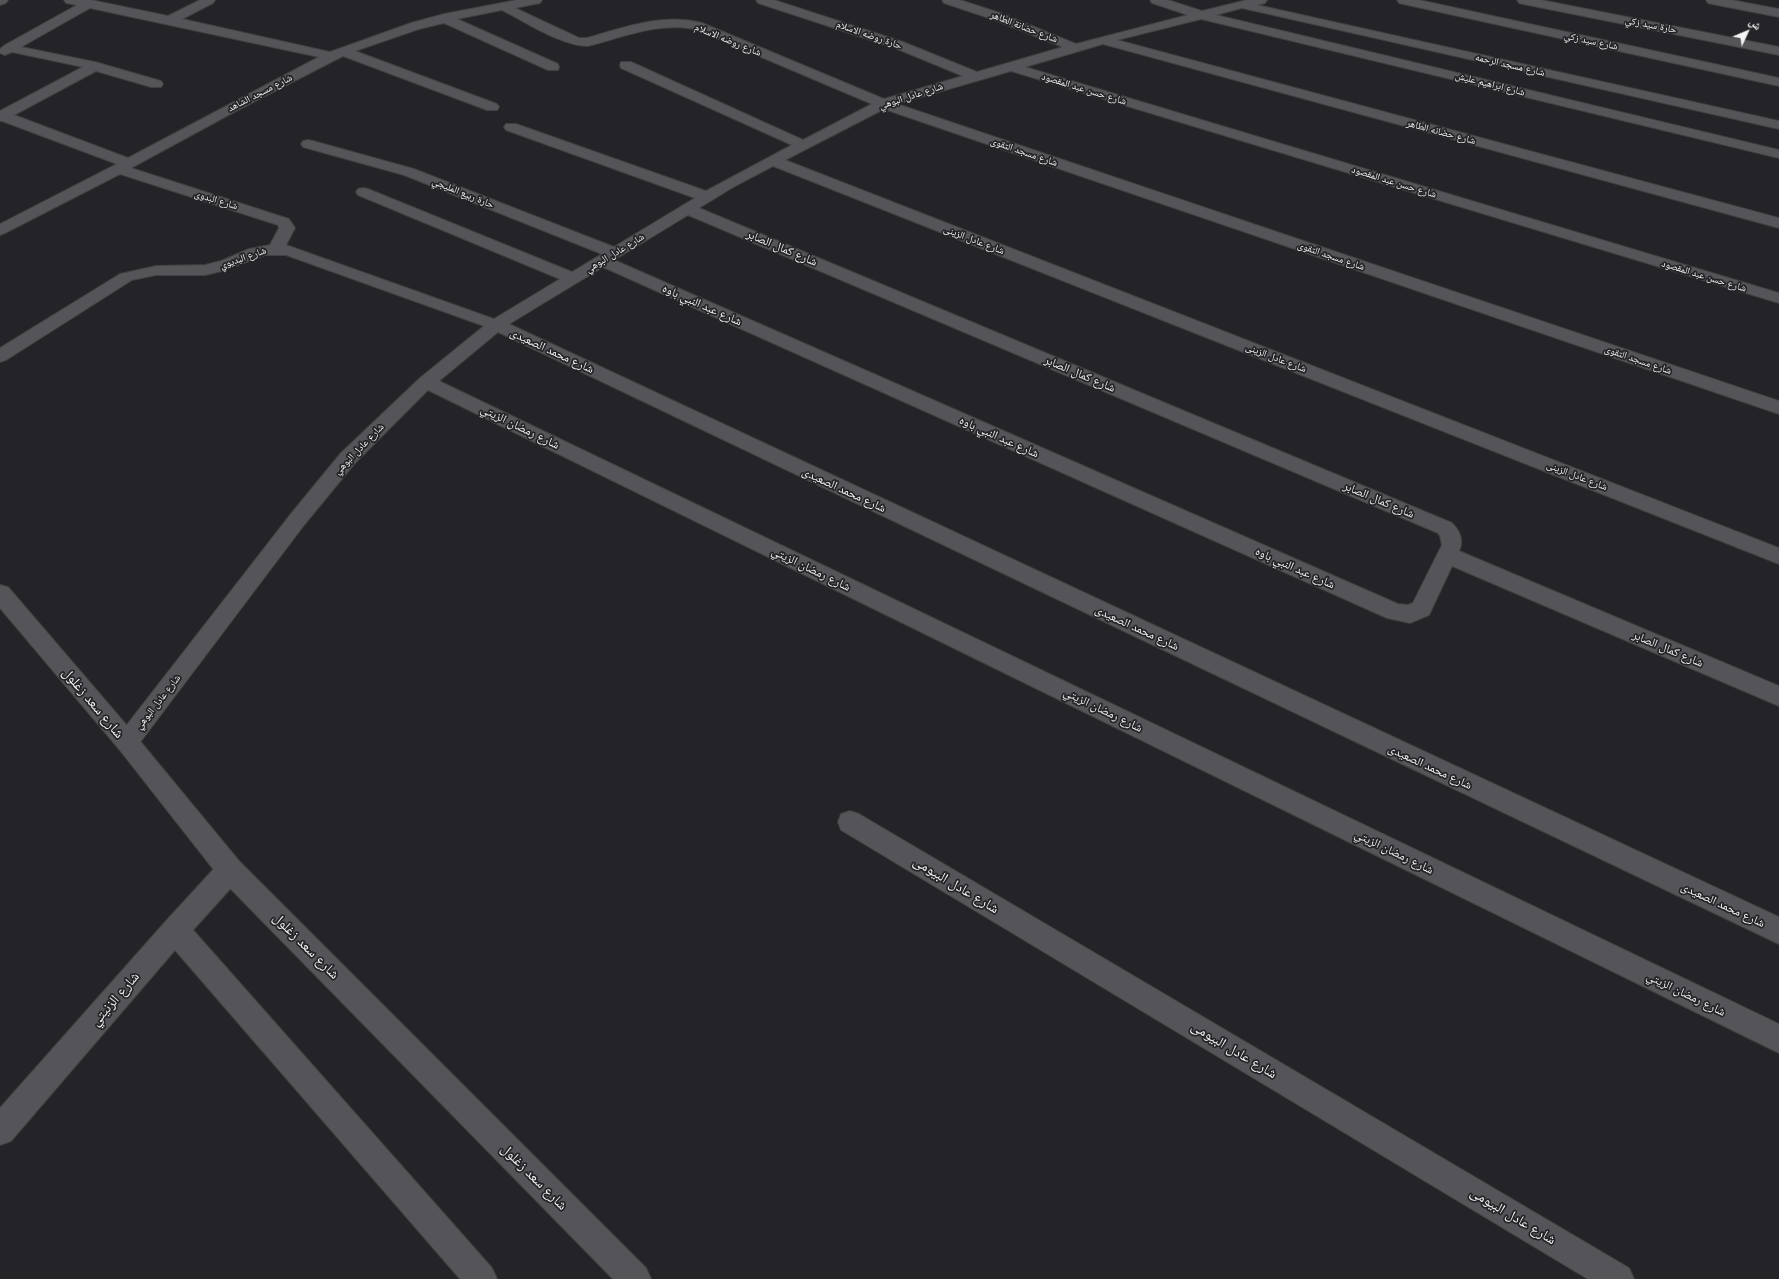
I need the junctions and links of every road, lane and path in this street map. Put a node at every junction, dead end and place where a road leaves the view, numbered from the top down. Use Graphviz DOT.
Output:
graph roads {
  1 [pos="70,0"];
  2 [pos="209,0"];
  3 [pos="536,0"];
  4 [pos="762,0"];
  5 [pos="948,0"];
  6 [pos="1156,0"];
  7 [pos="1261,0"];
  8 [pos="1403,0"];
  9 [pos="1523,0"];
  10 [pos="1712,0"];
  11 [pos="89,3"];
  12 [pos="1242,4"];
  13 [pos="503,6"];
  14 [pos="1779,13"];
  15 [pos="1201,15"];
  16 [pos="444,18"];
  17 [pos="170,20"];
  18 [pos="1102,40"];
  19 [pos="1076,48"];
  20 [pos="5,50"];
  21 [pos="1779,51"];
  22 [pos="337,54"];
  23 [pos="626,65"];
  24 [pos="95,66"];
  25 [pos="1009,66"];
  26 [pos="553,67"];
  27 [pos="974,76"];
  28 [pos="1779,82"];
  29 [pos="156,84"];
  30 [pos="883,104"];
  31 [pos="492,107"];
  32 [pos="2,116"];
  33 [pos="1779,125"];
  34 [pos="511,127"];
  35 [pos="308,144"];
  36 [pos="803,145"];
  37 [pos="1779,154"];
  38 [pos="773,161"];
  39 [pos="124,167"];
  40 [pos="363,192"];
  41 [pos="707,197"];
  42 [pos="688,209"];
  43 [pos="1779,223"];
  44 [pos="0,230"];
  45 [pos="276,248"];
  46 [pos="608,257"];
  47 [pos="572,278"];
  48 [pos="1779,298"];
  49 [pos="496,325"];
  50 [pos="0,356"];
  51 [pos="426,382"];
  52 [pos="1779,408"];
  53 [pos="1447,555"];
  54 [pos="1779,556"];
  55 [pos="0,593"];
  56 [pos="1395,612"];
  57 [pos="1779,696"];
  58 [pos="127,742"];
  59 [pos="850,822"];
  60 [pos="230,870"];
  61 [pos="175,930"];
  62 [pos="1779,931"];
  63 [pos="1779,1039"];
  64 [pos="0,1130"];
  65 [pos="481,1279"];
  66 [pos="636,1279"];
  67 [pos="1618,1279"];
  1 -- 11 [label="street"];
  2 -- 17 [label="street"];
  3 -- 13 [label="street, شارع مسجد الشاهد"];
  4 -- 27 [label="street, حارة روضه الاسلام"];
  5 -- 19 [label="street, شارع حضانة الطاهر"];
  6 -- 15 [label="street"];
  7 -- 12 [label="street, شارع عادل البوهي"];
  8 -- 28 [label="street, شارع سيد زكي"];
  9 -- 21 [label="street, حارة سيد زكي"];
  10 -- 14 [label="street"];
  11 -- 17 [label="street"];
  11 -- 20 [label="street"];
  12 -- 15 [label="street, شارع عادل البوهي"];
  12 -- 33 [label="street, شارع مسجد الرحمه"];
  13 -- 16 [label="street, شارع مسجد الشاهد"];
  13 -- 30 [label="street, شارع روضه الاسلام"];
  15 -- 18 [label="street, شارع عادل البوهي"];
  15 -- 37 [label="street, شارع ابراهيم عليش"];
  16 -- 22 [label="street, شارع مسجد الشاهد"];
  16 -- 26 [label="street"];
  17 -- 22 [label="street"];
  18 -- 19 [label="street, شارع عادل البوهي"];
  18 -- 43 [label="street, شارع حضانه الطاهر"];
  19 -- 25 [label="street, شارع عادل البوهي"];
  20 -- 24 [label="street"];
  22 -- 31 [label="street"];
  22 -- 39 [label="street, شارع مسجد الشاهد"];
  23 -- 36 [label="street"];
  24 -- 29 [label="street"];
  24 -- 32 [label="street"];
  25 -- 27 [label="street, شارع عادل البوهي"];
  25 -- 48 [label="street, شارع حسن عبد المقصود"];
  27 -- 30 [label="street, شارع عادل البوهي"];
  30 -- 36 [label="street, شارع عادل البوهي"];
  30 -- 52 [label="street, شارع مسجد التقوى"];
  32 -- 39 [label="street"];
  34 -- 41 [label="street"];
  35 -- 46 [label="street, حارة ربيع المليجي"];
  36 -- 38 [label="street, شارع عادل البوهي"];
  38 -- 41 [label="street, شارع عادل البوهي"];
  38 -- 54 [label="street, شارع عادل الزينى"];
  39 -- 44 [label="street, شارع مسجد الشاهد"];
  39 -- 45 [label="street, شارع البدوى"];
  40 -- 47 [label="street"];
  41 -- 42 [label="street, شارع عادل البوهي"];
  42 -- 46 [label="street, شارع عادل البوهي"];
  42 -- 53 [label="street, شارع كمال الصابر"];
  45 -- 49 [label="street, شارع البديوي"];
  45 -- 50 [label="street, شارع البديوي"];
  46 -- 47 [label="street, شارع عادل البوهي"];
  46 -- 56 [label="street, شارع عبد النبي باوه"];
  47 -- 49 [label="street, شارع عادل البوهي"];
  49 -- 51 [label="street, شارع عادل البوهي"];
  49 -- 62 [label="street, شارع محمد الصعيدى"];
  51 -- 58 [label="street, شارع عادل البوهي"];
  51 -- 63 [label="street, شارع رمضان الزيتي"];
  53 -- 56 [label="street, شارع كمال الصابر"];
  53 -- 57 [label="street, شارع كمال الصابر"];
  55 -- 58 [label="street, شارع سعد زغلول"];
  58 -- 60 [label="street, شارع سعد زغلول"];
  59 -- 67 [label="street, شارع عادل البيومى"];
  60 -- 61 [label="street, شارع الزنيتي"];
  60 -- 66 [label="street, شارع سعد زغلول"];
  61 -- 64 [label="street, شارع الزنيتي"];
  61 -- 65 [label="street"];
}
